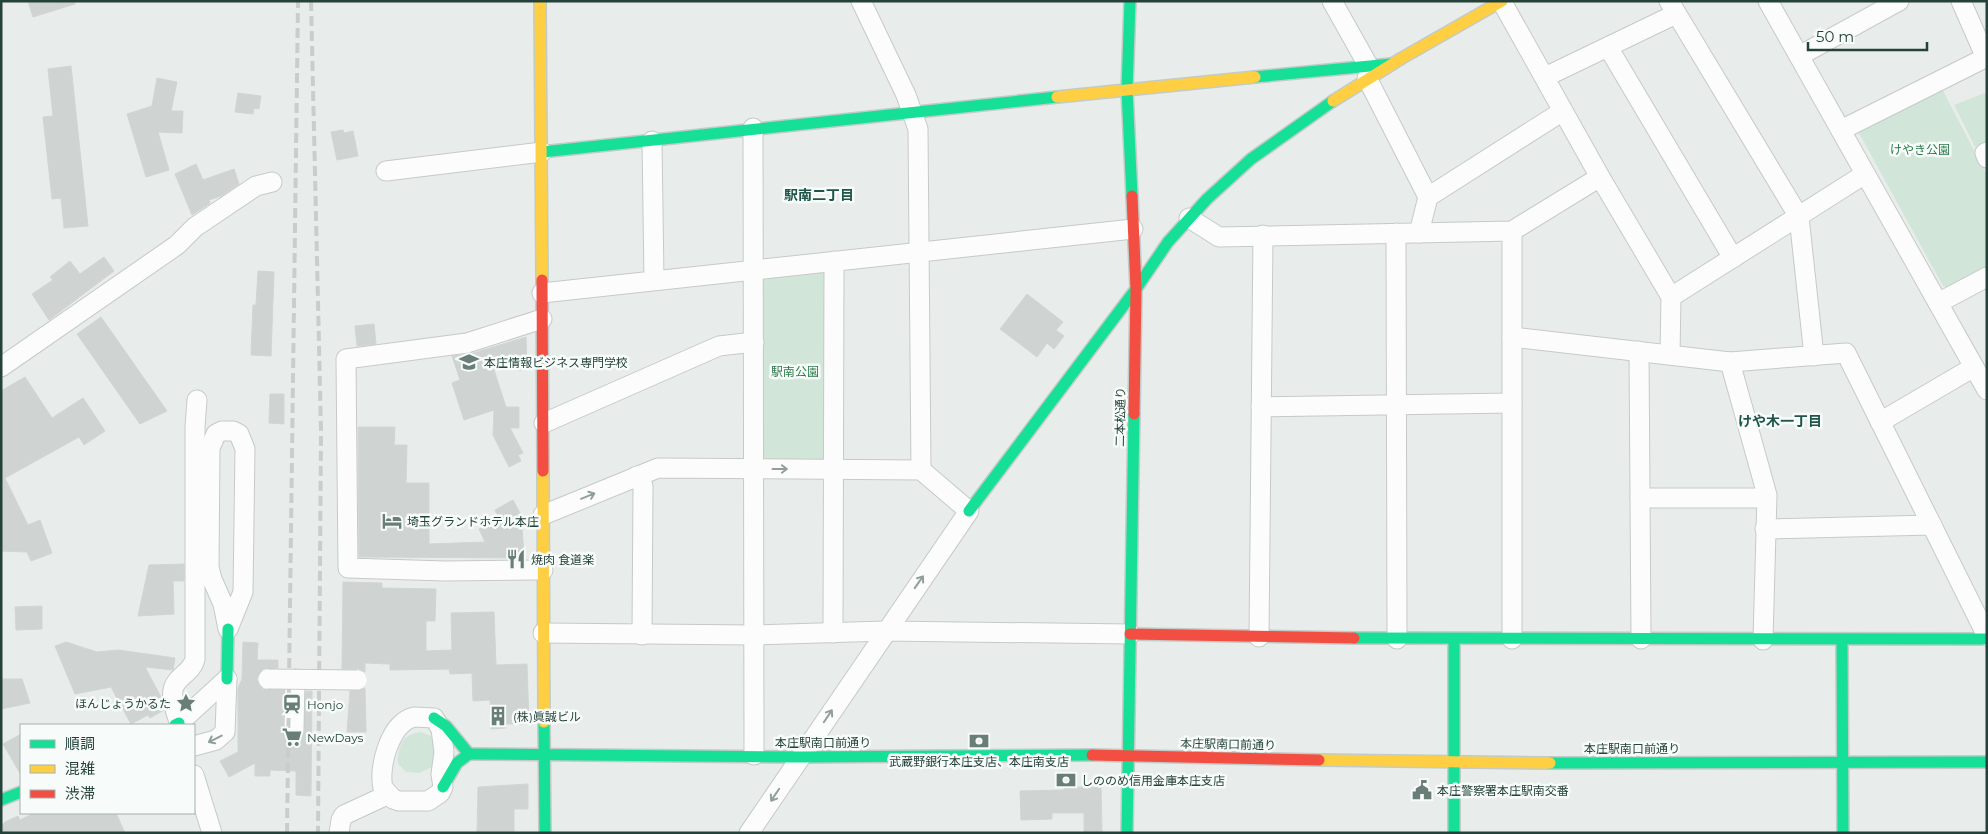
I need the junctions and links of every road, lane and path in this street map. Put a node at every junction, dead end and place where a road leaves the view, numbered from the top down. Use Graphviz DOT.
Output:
graph roads {
  1 [pos="540,1"];
  2 [pos="861,1"];
  3 [pos="1130,1"];
  4 [pos="1332,1"];
  5 [pos="1502,1"];
  6 [pos="1768,1"];
  7 [pos="1899,1"];
  8 [pos="1961,1"];
  9 [pos="1673,8"];
  10 [pos="1871,8"];
  11 [pos="1608,47"];
  12 [pos="1799,56"];
  13 [pos="1986,58"];
  14 [pos="1368,72"];
  15 [pos="1544,77"];
  16 [pos="1127,90"];
  17 [pos="1564,111"];
  18 [pos="914,114"];
  19 [pos="753,128"];
  20 [pos="1841,130"];
  21 [pos="652,141"];
  22 [pos="542,152"];
  23 [pos="1987,152"];
  24 [pos="1987,158"];
  25 [pos="386,171"];
  26 [pos="1866,174"];
  27 [pos="1600,177"];
  28 [pos="272,182"];
  29 [pos="1428,196"];
  30 [pos="1189,218"];
  31 [pos="1799,218"];
  32 [pos="1133,230"];
  33 [pos="1512,232"];
  34 [pos="1396,233"];
  35 [pos="1419,233"];
  36 [pos="1263,235"];
  37 [pos="920,252"];
  38 [pos="1733,258"];
  39 [pos="834,261"];
  40 [pos="754,271"];
  41 [pos="1987,278"];
  42 [pos="654,280"];
  43 [pos="1136,289"];
  44 [pos="542,293"];
  45 [pos="1671,296"];
  46 [pos="1938,303"];
  47 [pos="542,319"];
  48 [pos="1512,338"];
  49 [pos="754,342"];
  50 [pos="1638,352"];
  51 [pos="1670,355"];
  52 [pos="1814,356"];
  53 [pos="1730,362"];
  54 [pos="1,367"];
  55 [pos="1974,367"];
  56 [pos="1987,390"];
  57 [pos="198,400"];
  58 [pos="1512,404"];
  59 [pos="1396,406"];
  60 [pos="1262,408"];
  61 [pos="544,422"];
  62 [pos="1880,422"];
  63 [pos="755,469"];
  64 [pos="833,469"];
  65 [pos="921,470"];
  66 [pos="636,476"];
  67 [pos="1640,498"];
  68 [pos="1766,498"];
  69 [pos="969,511"];
  70 [pos="543,515"];
  71 [pos="1932,526"];
  72 [pos="1765,529"];
  73 [pos="543,570"];
  74 [pos="228,629"];
  75 [pos="885,631"];
  76 [pos="543,633"];
  77 [pos="834,633"];
  78 [pos="1130,634"];
  79 [pos="642,635"];
  80 [pos="753,635"];
  81 [pos="1259,637"];
  82 [pos="1987,638"];
  83 [pos="1396,639"];
  84 [pos="1512,639"];
  85 [pos="1641,639"];
  86 [pos="1454,640"];
  87 [pos="1763,640"];
  88 [pos="1842,640"];
  89 [pos="226,679"];
  90 [pos="268,679"];
  91 [pos="295,680"];
  92 [pos="357,689"];
  93 [pos="434,718"];
  94 [pos="227,721"];
  95 [pos="178,724"];
  96 [pos="294,728"];
  97 [pos="195,746"];
  98 [pos="468,754"];
  99 [pos="545,754"];
  100 [pos="754,755"];
  101 [pos="1128,755"];
  102 [pos="800,757"];
  103 [pos="1844,761"];
  104 [pos="1987,762"];
  105 [pos="1455,763"];
  106 [pos="195,778"];
  107 [pos="443,787"];
  108 [pos="20,792"];
  109 [pos="387,795"];
  110 [pos="1,800"];
  111 [pos="212,833"];
  112 [pos="339,833"];
  113 [pos="545,833"];
  114 [pos="749,833"];
  115 [pos="1127,833"];
  116 [pos="1454,833"];
  117 [pos="1843,833"];
  1 -- 22 [label="street"];
  2 -- 18 [label="street"];
  3 -- 16 [label="street, 二本松通り"];
  4 -- 14 [label="street"];
  5 -- 14 [label="street"];
  5 -- 15 [label="street"];
  6 -- 12 [label="street"];
  7 -- 10 [label="street"];
  8 -- 13 [label="street"];
  9 -- 11 [label="street"];
  9 -- 31 [label="street"];
  10 -- 12 [label="street"];
  11 -- 15 [label="street"];
  11 -- 38 [label="street"];
  12 -- 20 [label="street"];
  13 -- 20 [label="street"];
  14 -- 16 [label="street"];
  14 -- 29 [label="street"];
  14 -- 30 [label="street"];
  15 -- 17 [label="street"];
  16 -- 18 [label="street"];
  16 -- 32 [label="street, 二本松通り"];
  17 -- 27 [label="street"];
  17 -- 29 [label="street"];
  18 -- 19 [label="street"];
  18 -- 37 [label="street"];
  19 -- 21 [label="street"];
  19 -- 40 [label="street"];
  20 -- 26 [label="street"];
  21 -- 22 [label="street"];
  21 -- 42 [label="street"];
  22 -- 25 [label="street"];
  22 -- 44 [label="street"];
  23 -- 24 [label="street"];
  26 -- 31 [label="street"];
  26 -- 46 [label="street"];
  27 -- 33 [label="street"];
  27 -- 45 [label="street"];
  28 -- 54 [label="street"];
  29 -- 35 [label="street"];
  30 -- 36 [label="street"];
  30 -- 43 [label="street"];
  31 -- 38 [label="street"];
  31 -- 52 [label="street"];
  32 -- 37 [label="street"];
  32 -- 43 [label="street, 二本松通り"];
  33 -- 35 [label="street"];
  33 -- 48 [label="street"];
  34 -- 35 [label="street"];
  34 -- 36 [label="street"];
  34 -- 59 [label="street"];
  36 -- 60 [label="street"];
  37 -- 39 [label="street"];
  37 -- 65 [label="street"];
  38 -- 45 [label="street"];
  39 -- 40 [label="street"];
  39 -- 64 [label="street"];
  40 -- 42 [label="street"];
  40 -- 49 [label="street"];
  41 -- 46 [label="street"];
  42 -- 44 [label="street"];
  43 -- 69 [label="street"];
  43 -- 78 [label="street, 二本松通り"];
  44 -- 47 [label="street"];
  45 -- 51 [label="street"];
  46 -- 55 [label="street"];
  47 -- 61 [label="street"];
  47 -- 73 [label="street"];
  48 -- 50 [label="street"];
  48 -- 58 [label="street"];
  49 -- 61 [label="street"];
  49 -- 63 [label="street"];
  50 -- 51 [label="street"];
  50 -- 67 [label="street"];
  51 -- 53 [label="street"];
  52 -- 53 [label="street"];
  52 -- 62 [label="street"];
  53 -- 68 [label="street"];
  55 -- 56 [label="street"];
  55 -- 62 [label="street"];
  57 -- 95 [label="street"];
  58 -- 59 [label="street"];
  58 -- 84 [label="street"];
  59 -- 60 [label="street"];
  59 -- 83 [label="street"];
  60 -- 81 [label="street"];
  61 -- 70 [label="street"];
  62 -- 71 [label="street"];
  63 -- 64 [label="street, one-way"];
  63 -- 66 [label="street"];
  63 -- 80 [label="street"];
  64 -- 65 [label="street"];
  64 -- 77 [label="street"];
  65 -- 69 [label="street"];
  70 -- 66 [label="street, one-way"];
  66 -- 79 [label="street"];
  67 -- 68 [label="street"];
  67 -- 85 [label="street"];
  68 -- 72 [label="street"];
  75 -- 69 [label="street, one-way"];
  70 -- 73 [label="street"];
  71 -- 72 [label="street"];
  71 -- 82 [label="street"];
  72 -- 87 [label="street"];
  73 -- 76 [label="street"];
  74 -- 74 [label="street"];
  74 -- 89 [label="street"];
  75 -- 77 [label="street"];
  75 -- 78 [label="street"];
  102 -- 75 [label="street, one-way"];
  76 -- 79 [label="street"];
  76 -- 99 [label="street"];
  77 -- 80 [label="street"];
  78 -- 81 [label="street"];
  78 -- 101 [label="street, 二本松通り"];
  79 -- 80 [label="street"];
  80 -- 100 [label="street"];
  81 -- 83 [label="street"];
  82 -- 88 [label="street"];
  83 -- 86 [label="street"];
  84 -- 85 [label="street"];
  84 -- 86 [label="street"];
  85 -- 87 [label="street"];
  86 -- 105 [label="street"];
  87 -- 88 [label="street"];
  88 -- 103 [label="street"];
  89 -- 94 [label="street"];
  89 -- 95 [label="street"];
  90 -- 91 [label="street, bridge"];
  91 -- 92 [label="street, bridge"];
  91 -- 96 [label="street"];
  93 -- 98 [label="street"];
  93 -- 107 [label="street"];
  93 -- 109 [label="street"];
  94 -- 95 [label="street"];
  94 -- 97 [label="street, one-way"];
  98 -- 99 [label="street, 本庄駅南口前通り"];
  98 -- 107 [label="street"];
  99 -- 100 [label="street, 本庄駅南口前通り"];
  99 -- 113 [label="street"];
  100 -- 102 [label="street, 本庄駅南口前通り"];
  101 -- 102 [label="street, 本庄駅南口前通り"];
  101 -- 105 [label="street, 本庄駅南口前通り"];
  101 -- 115 [label="street, 二本松通り"];
  102 -- 114 [label="street, one-way"];
  103 -- 104 [label="street, 本庄駅南口前通り"];
  103 -- 105 [label="street, 本庄駅南口前通り"];
  103 -- 117 [label="street"];
  105 -- 116 [label="street"];
  106 -- 111 [label="street"];
  107 -- 109 [label="street"];
  108 -- 110 [label="street"];
  109 -- 112 [label="street"];
}
